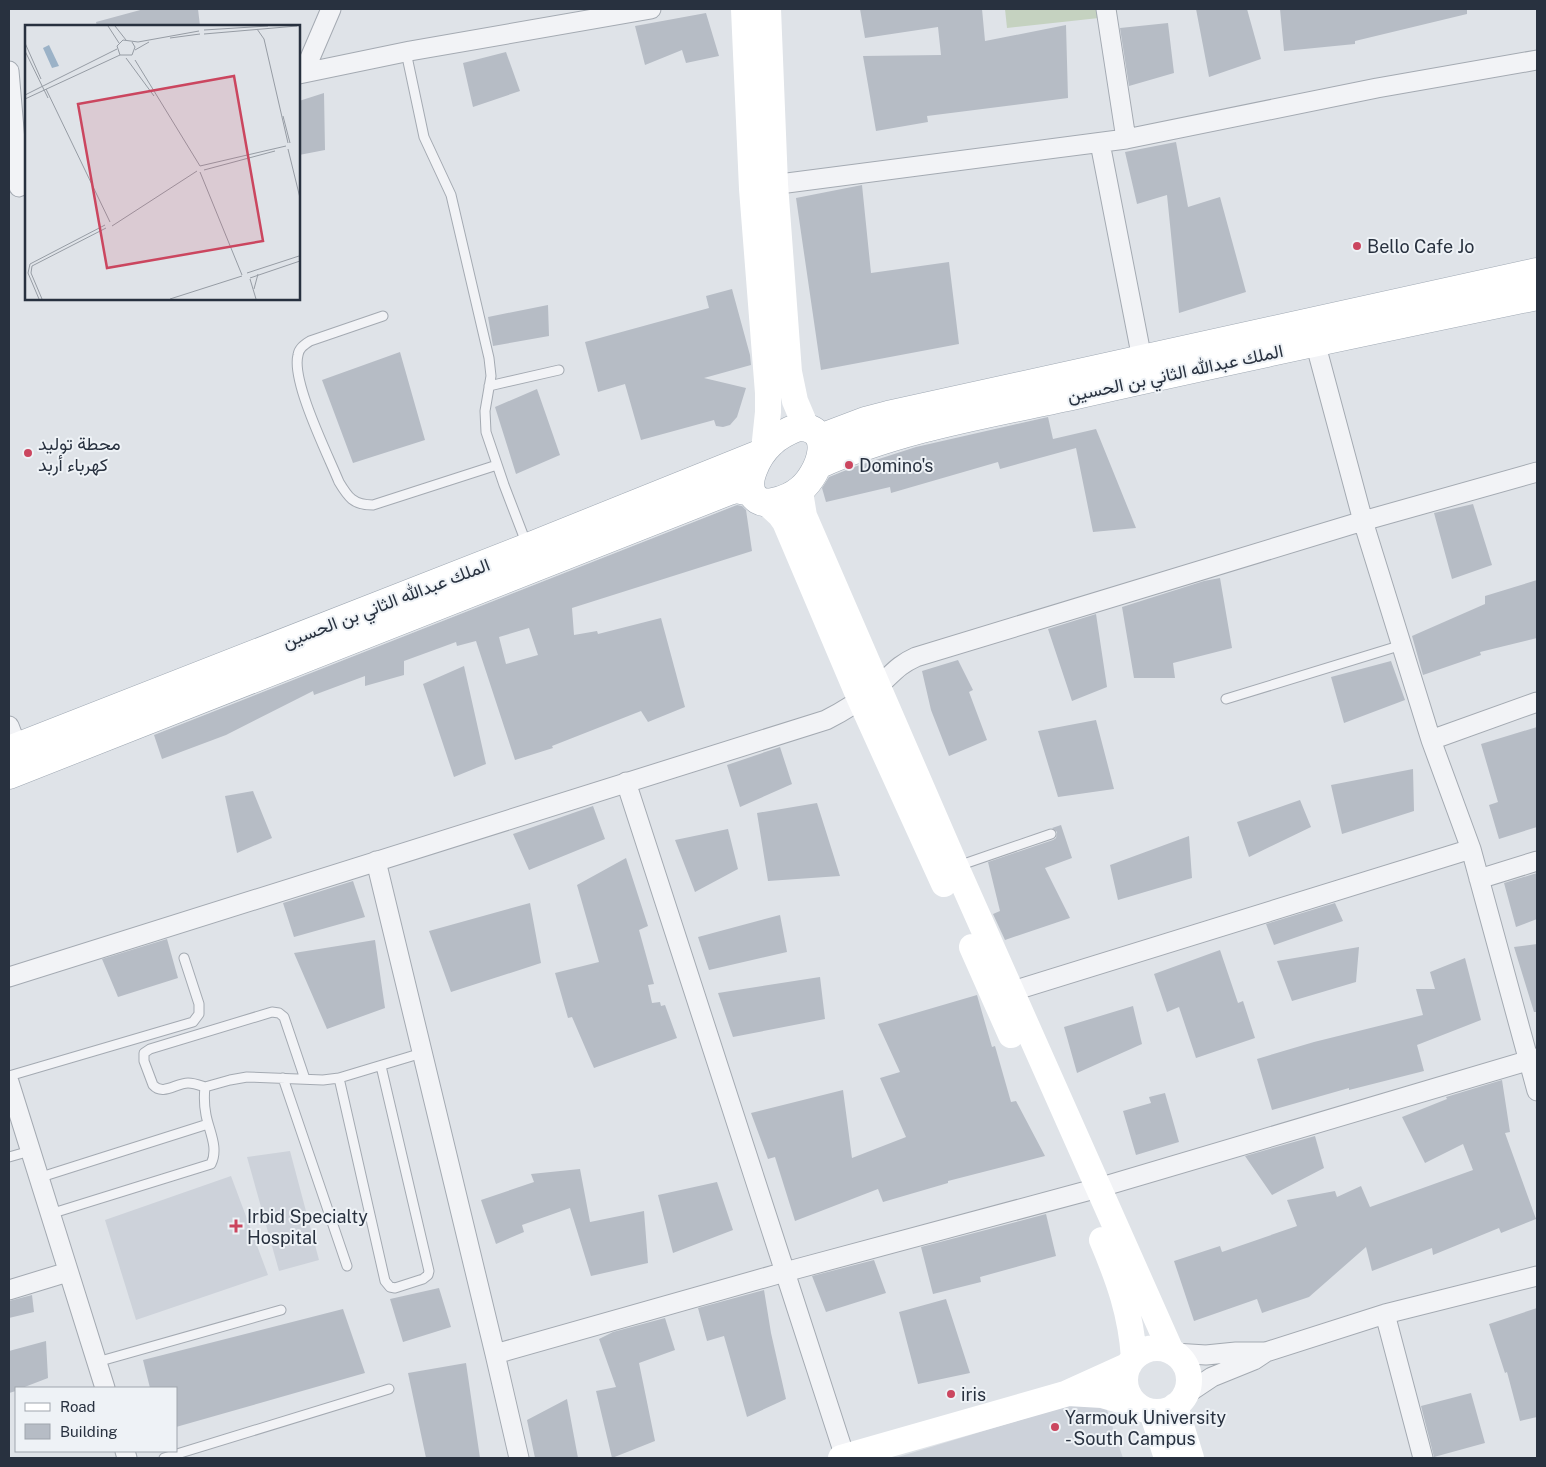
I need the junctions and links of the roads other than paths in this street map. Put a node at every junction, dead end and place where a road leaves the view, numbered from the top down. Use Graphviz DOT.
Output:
graph roads {
  1 [pos="331,9"];
  2 [pos="652,9"];
  3 [pos="744,9"];
  4 [pos="768,9"];
  5 [pos="1106,9"];
  6 [pos="406,52"];
  7 [pos="1537,60"];
  8 [pos="9,71"];
  9 [pos="301,73"];
  10 [pos="1126,140"];
  11 [pos="1100,143"];
  12 [pos="764,186"];
  13 [pos="18,187"];
  14 [pos="1537,272"];
  15 [pos="1537,296"];
  16 [pos="383,316"];
  17 [pos="1316,342"];
  18 [pos="1142,359"];
  19 [pos="559,370"];
  20 [pos="489,386"];
  21 [pos="813,432"];
  22 [pos="763,452"];
  23 [pos="497,465"];
  24 [pos="818,465"];
  25 [pos="1537,472"];
  26 [pos="801,489"];
  27 [pos="759,498"];
  28 [pos="1363,520"];
  29 [pos="528,547"];
  30 [pos="1402,646"];
  31 [pos="868,693"];
  32 [pos="1226,699"];
  33 [pos="1537,702"];
  34 [pos="1431,740"];
  35 [pos="11,741"];
  36 [pos="55,757"];
  37 [pos="9,774"];
  38 [pos="626,782"];
  39 [pos="9,791"];
  40 [pos="1051,834"];
  41 [pos="1471,849"];
  42 [pos="376,861"];
  43 [pos="1537,861"];
  44 [pos="956,867"];
  45 [pos="1479,879"];
  46 [pos="184,958"];
  47 [pos="9,977"];
  48 [pos="1003,994"];
  49 [pos="422,1053"];
  50 [pos="1533,1059"];
  51 [pos="381,1066"];
  52 [pos="9,1076"];
  53 [pos="283,1078"];
  54 [pos="339,1078"];
  55 [pos="305,1079"];
  56 [pos="9,1082"];
  57 [pos="205,1087"];
  58 [pos="1537,1091"];
  59 [pos="208,1124"];
  60 [pos="30,1151"];
  61 [pos="9,1158"];
  62 [pos="38,1178"];
  63 [pos="1090,1190"];
  64 [pos="50,1214"];
  65 [pos="347,1266"];
  66 [pos="68,1272"];
  67 [pos="785,1272"];
  68 [pos="1537,1276"];
  69 [pos="9,1290"];
  70 [pos="281,1310"];
  71 [pos="1385,1314"];
  72 [pos="1173,1352"];
  73 [pos="1266,1352"];
  74 [pos="495,1354"];
  75 [pos="1131,1361"];
  76 [pos="96,1362"];
  77 [pos="105,1387"];
  78 [pos="389,1389"];
  79 [pos="1065,1394"];
  80 [pos="1162,1405"];
  81 [pos="164,1458"];
  82 [pos="519,1458"];
  83 [pos="843,1458"];
  84 [pos="1167,1458"];
  85 [pos="1191,1458"];
  86 [pos="1423,1458"];
  1 -- 9 [label="street"];
  2 -- 6 [label="street"];
  3 -- 12 [label="street"];
  4 -- 12 [label="street"];
  5 -- 10 [label="street"];
  6 -- 9 [label="street"];
  6 -- 20 [label="lane"];
  7 -- 10 [label="street"];
  8 -- 13 [label="street"];
  10 -- 11 [label="street"];
  11 -- 12 [label="street"];
  11 -- 18 [label="street"];
  12 -- 21 [label="street"];
  12 -- 22 [label="street"];
  14 -- 18 [label="main road, الملك عبدالله الثاني بن الحسين"];
  15 -- 17 [label="main road, الملك عبدالله الثاني بن الحسين"];
  16 -- 23 [label="lane"];
  17 -- 24 [label="main road, الملك عبدالله الثاني بن الحسين"];
  17 -- 28 [label="street"];
  18 -- 21 [label="main road, الملك عبدالله الثاني بن الحسين"];
  19 -- 20 [label="lane"];
  20 -- 23 [label="lane"];
  21 -- 22 [label="main road"];
  21 -- 24 [label="main road"];
  22 -- 27 [label="main road"];
  22 -- 29 [label="main road, الملك عبدالله الثاني بن الحسين"];
  23 -- 29 [label="lane"];
  24 -- 26 [label="main road"];
  25 -- 28 [label="street"];
  26 -- 27 [label="main road"];
  26 -- 31 [label="street"];
  27 -- 31 [label="street"];
  27 -- 36 [label="main road, الملك عبدالله الثاني بن الحسين"];
  28 -- 30 [label="street"];
  28 -- 31 [label="street"];
  29 -- 35 [label="main road, الملك عبدالله الثاني بن الحسين"];
  30 -- 32 [label="lane"];
  30 -- 34 [label="street"];
  31 -- 38 [label="street"];
  31 -- 44 [label="street"];
  31 -- 48 [label="street"];
  33 -- 34 [label="street"];
  34 -- 41 [label="street"];
  36 -- 37 [label="main road, الملك عبدالله الثاني بن الحسين"];
  36 -- 39 [label="main road"];
  38 -- 42 [label="street"];
  38 -- 67 [label="street"];
  40 -- 44 [label="lane"];
  41 -- 45 [label="street"];
  41 -- 48 [label="street"];
  42 -- 47 [label="street"];
  42 -- 49 [label="street"];
  43 -- 45 [label="street"];
  44 -- 48 [label="street"];
  45 -- 50 [label="street"];
  46 -- 52 [label="lane"];
  48 -- 63 [label="street"];
  49 -- 51 [label="lane"];
  49 -- 74 [label="street"];
  50 -- 58 [label="street"];
  50 -- 63 [label="street"];
  51 -- 54 [label="lane"];
  51 -- 54 [label="lane"];
  53 -- 55 [label="lane"];
  53 -- 57 [label="lane"];
  53 -- 65 [label="lane"];
  54 -- 55 [label="lane"];
  55 -- 57 [label="lane"];
  56 -- 60 [label="street"];
  57 -- 59 [label="lane"];
  59 -- 62 [label="lane"];
  59 -- 64 [label="lane"];
  60 -- 61 [label="lane"];
  60 -- 62 [label="street"];
  62 -- 64 [label="street"];
  63 -- 67 [label="street"];
  63 -- 72 [label="street"];
  63 -- 75 [label="street"];
  64 -- 66 [label="street"];
  66 -- 69 [label="street"];
  66 -- 76 [label="street"];
  67 -- 74 [label="street"];
  67 -- 83 [label="street"];
  68 -- 71 [label="street"];
  70 -- 76 [label="lane"];
  71 -- 73 [label="street"];
  71 -- 86 [label="street"];
  72 -- 73 [label="street"];
  72 -- 75 [label="street"];
  72 -- 80 [label="street"];
  73 -- 80 [label="street"];
  74 -- 82 [label="street"];
  75 -- 79 [label="street"];
  75 -- 80 [label="street"];
  76 -- 77 [label="street"];
  78 -- 81 [label="lane"];
  79 -- 80 [label="street"];
  79 -- 83 [label="street"];
  80 -- 84 [label="street"];
  80 -- 85 [label="street"];
}
